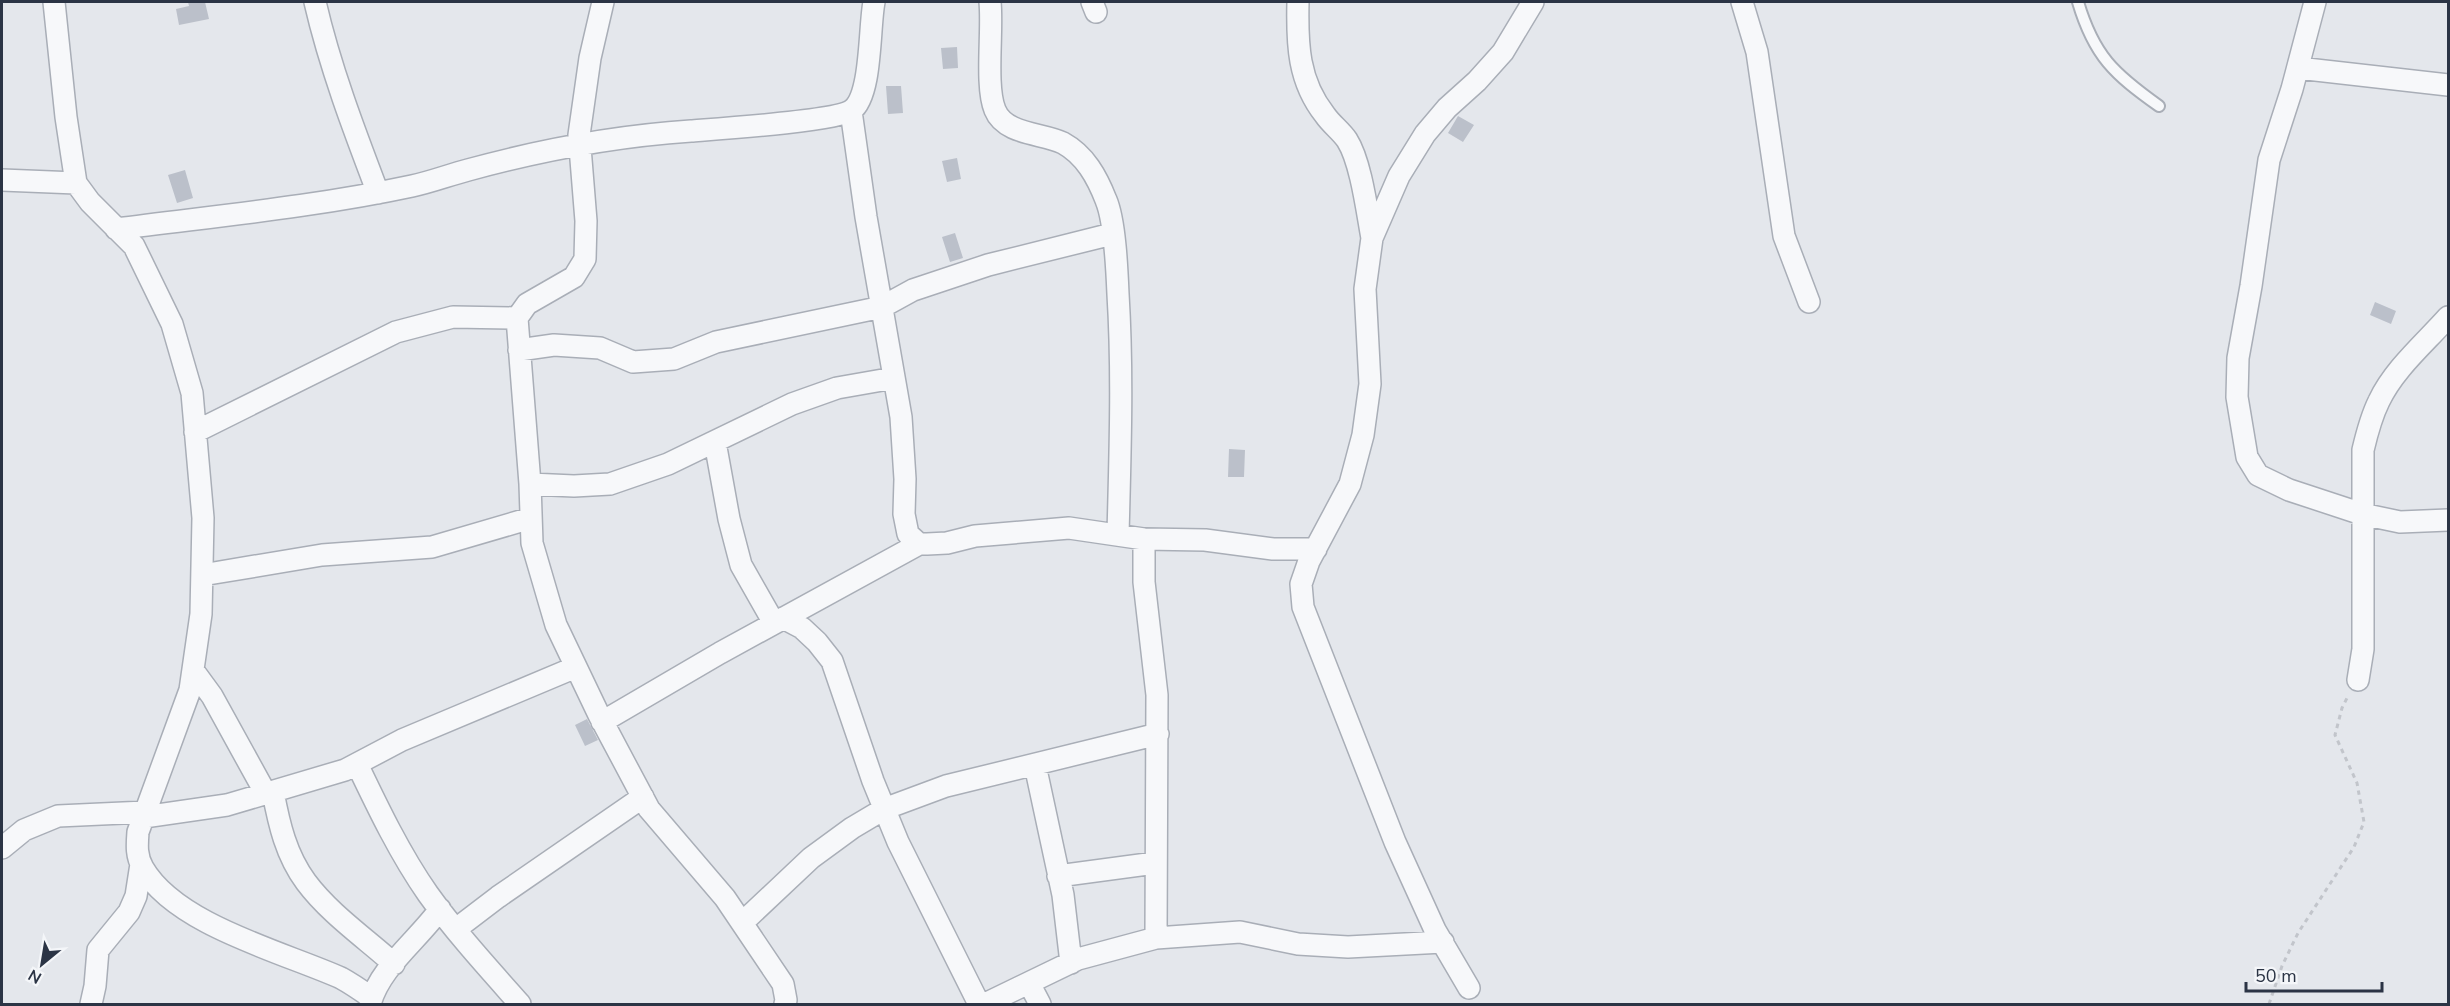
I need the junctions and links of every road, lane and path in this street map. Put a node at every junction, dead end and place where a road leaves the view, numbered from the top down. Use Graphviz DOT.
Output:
graph roads {
  1 [pos="54,2"];
  2 [pos="315,2"];
  3 [pos="603,2"];
  4 [pos="874,2"];
  5 [pos="990,2"];
  6 [pos="1298,2"];
  7 [pos="1533,2"];
  8 [pos="1742,2"];
  9 [pos="2078,2"];
  10 [pos="2315,2"];
  11 [pos="2298,68"];
  12 [pos="2448,85"];
  13 [pos="2159,106"];
  14 [pos="851,111"];
  15 [pos="580,145"];
  16 [pos="2,180"];
  17 [pos="76,183"];
  18 [pos="378,193"];
  19 [pos="116,229"];
  20 [pos="1112,234"];
  21 [pos="1372,238"];
  22 [pos="1809,302"];
  23 [pos="882,307"];
  24 [pos="2448,317"];
  25 [pos="517,318"];
  26 [pos="519,350"];
  27 [pos="894,378"];
  28 [pos="195,432"];
  29 [pos="715,442"];
  30 [pos="530,484"];
  31 [pos="2362,514"];
  32 [pos="531,518"];
  33 [pos="2448,520"];
  34 [pos="1118,535"];
  35 [pos="1144,539"];
  36 [pos="919,544"];
  37 [pos="1316,549"];
  38 [pos="202,575"];
  39 [pos="779,621"];
  40 [pos="576,667"];
  41 [pos="193,670"];
  42 [pos="2358,680"];
  43 [pos="602,722"];
  44 [pos="1158,734"];
  45 [pos="357,764"];
  46 [pos="1035,765"];
  47 [pos="269,793"];
  48 [pos="643,797"];
  49 [pos="885,809"];
  50 [pos="145,815"];
  51 [pos="2,848"];
  52 [pos="1155,863"];
  53 [pos="141,864"];
  54 [pos="1058,876"];
  55 [pos="440,909"];
  56 [pos="742,923"];
  57 [pos="456,929"];
  58 [pos="1156,938"];
  59 [pos="1443,942"];
  60 [pos="1071,963"];
  61 [pos="394,964"];
  62 [pos="1029,983"];
  63 [pos="1469,988"];
  64 [pos="371,1001"];
  65 [pos="788,1003"];
  66 [pos="91,1005"];
  67 [pos="520,1005"];
  68 [pos="979,1005"];
  69 [pos="985,1005"];
  70 [pos="1040,1005"];
  71 [pos="2269,1005"];
  1 -- 17 [label="street"];
  2 -- 18 [label="street"];
  3 -- 15 [label="street"];
  4 -- 14 [label="street"];
  5 -- 20 [label="street"];
  6 -- 21 [label="street"];
  7 -- 21 [label="street"];
  8 -- 22 [label="street"];
  9 -- 13 [label="lane"];
  10 -- 11 [label="street"];
  11 -- 12 [label="street"];
  11 -- 31 [label="street"];
  14 -- 15 [label="street"];
  14 -- 23 [label="street"];
  15 -- 18 [label="street"];
  15 -- 25 [label="street"];
  16 -- 17 [label="street"];
  17 -- 19 [label="street"];
  18 -- 19 [label="street"];
  19 -- 28 [label="street"];
  20 -- 23 [label="street"];
  20 -- 34 [label="street"];
  21 -- 37 [label="street"];
  23 -- 26 [label="street"];
  23 -- 27 [label="street"];
  24 -- 31 [label="street"];
  25 -- 26 [label="street"];
  25 -- 28 [label="street"];
  26 -- 30 [label="street"];
  27 -- 29 [label="street"];
  27 -- 36 [label="street"];
  28 -- 38 [label="street"];
  29 -- 30 [label="street"];
  29 -- 39 [label="street"];
  30 -- 32 [label="street"];
  31 -- 33 [label="street"];
  31 -- 42 [label="street"];
  32 -- 38 [label="street"];
  32 -- 40 [label="street"];
  34 -- 35 [label="street"];
  34 -- 36 [label="street"];
  35 -- 37 [label="street"];
  35 -- 44 [label="street"];
  36 -- 39 [label="street"];
  37 -- 59 [label="street"];
  38 -- 41 [label="street"];
  39 -- 43 [label="street"];
  39 -- 49 [label="street"];
  40 -- 43 [label="street"];
  40 -- 45 [label="street"];
  41 -- 47 [label="street"];
  41 -- 50 [label="street"];
  42 -- 71 [label="path"];
  43 -- 48 [label="street"];
  44 -- 46 [label="street"];
  44 -- 52 [label="street"];
  45 -- 47 [label="street"];
  45 -- 55 [label="street"];
  46 -- 49 [label="street"];
  46 -- 54 [label="street"];
  47 -- 50 [label="street"];
  47 -- 61 [label="street"];
  48 -- 56 [label="street"];
  48 -- 57 [label="street"];
  49 -- 56 [label="street"];
  49 -- 68 [label="street"];
  50 -- 51 [label="street"];
  50 -- 53 [label="street"];
  52 -- 54 [label="street"];
  52 -- 58 [label="street"];
  53 -- 64 [label="street"];
  53 -- 66 [label="street"];
  54 -- 60 [label="street"];
  55 -- 57 [label="street"];
  55 -- 61 [label="street"];
  56 -- 65 [label="street"];
  57 -- 67 [label="street"];
  58 -- 59 [label="street"];
  58 -- 60 [label="street"];
  59 -- 63 [label="street"];
  60 -- 62 [label="street"];
  61 -- 64 [label="street"];
  62 -- 69 [label="street"];
  62 -- 70 [label="street"];
}
